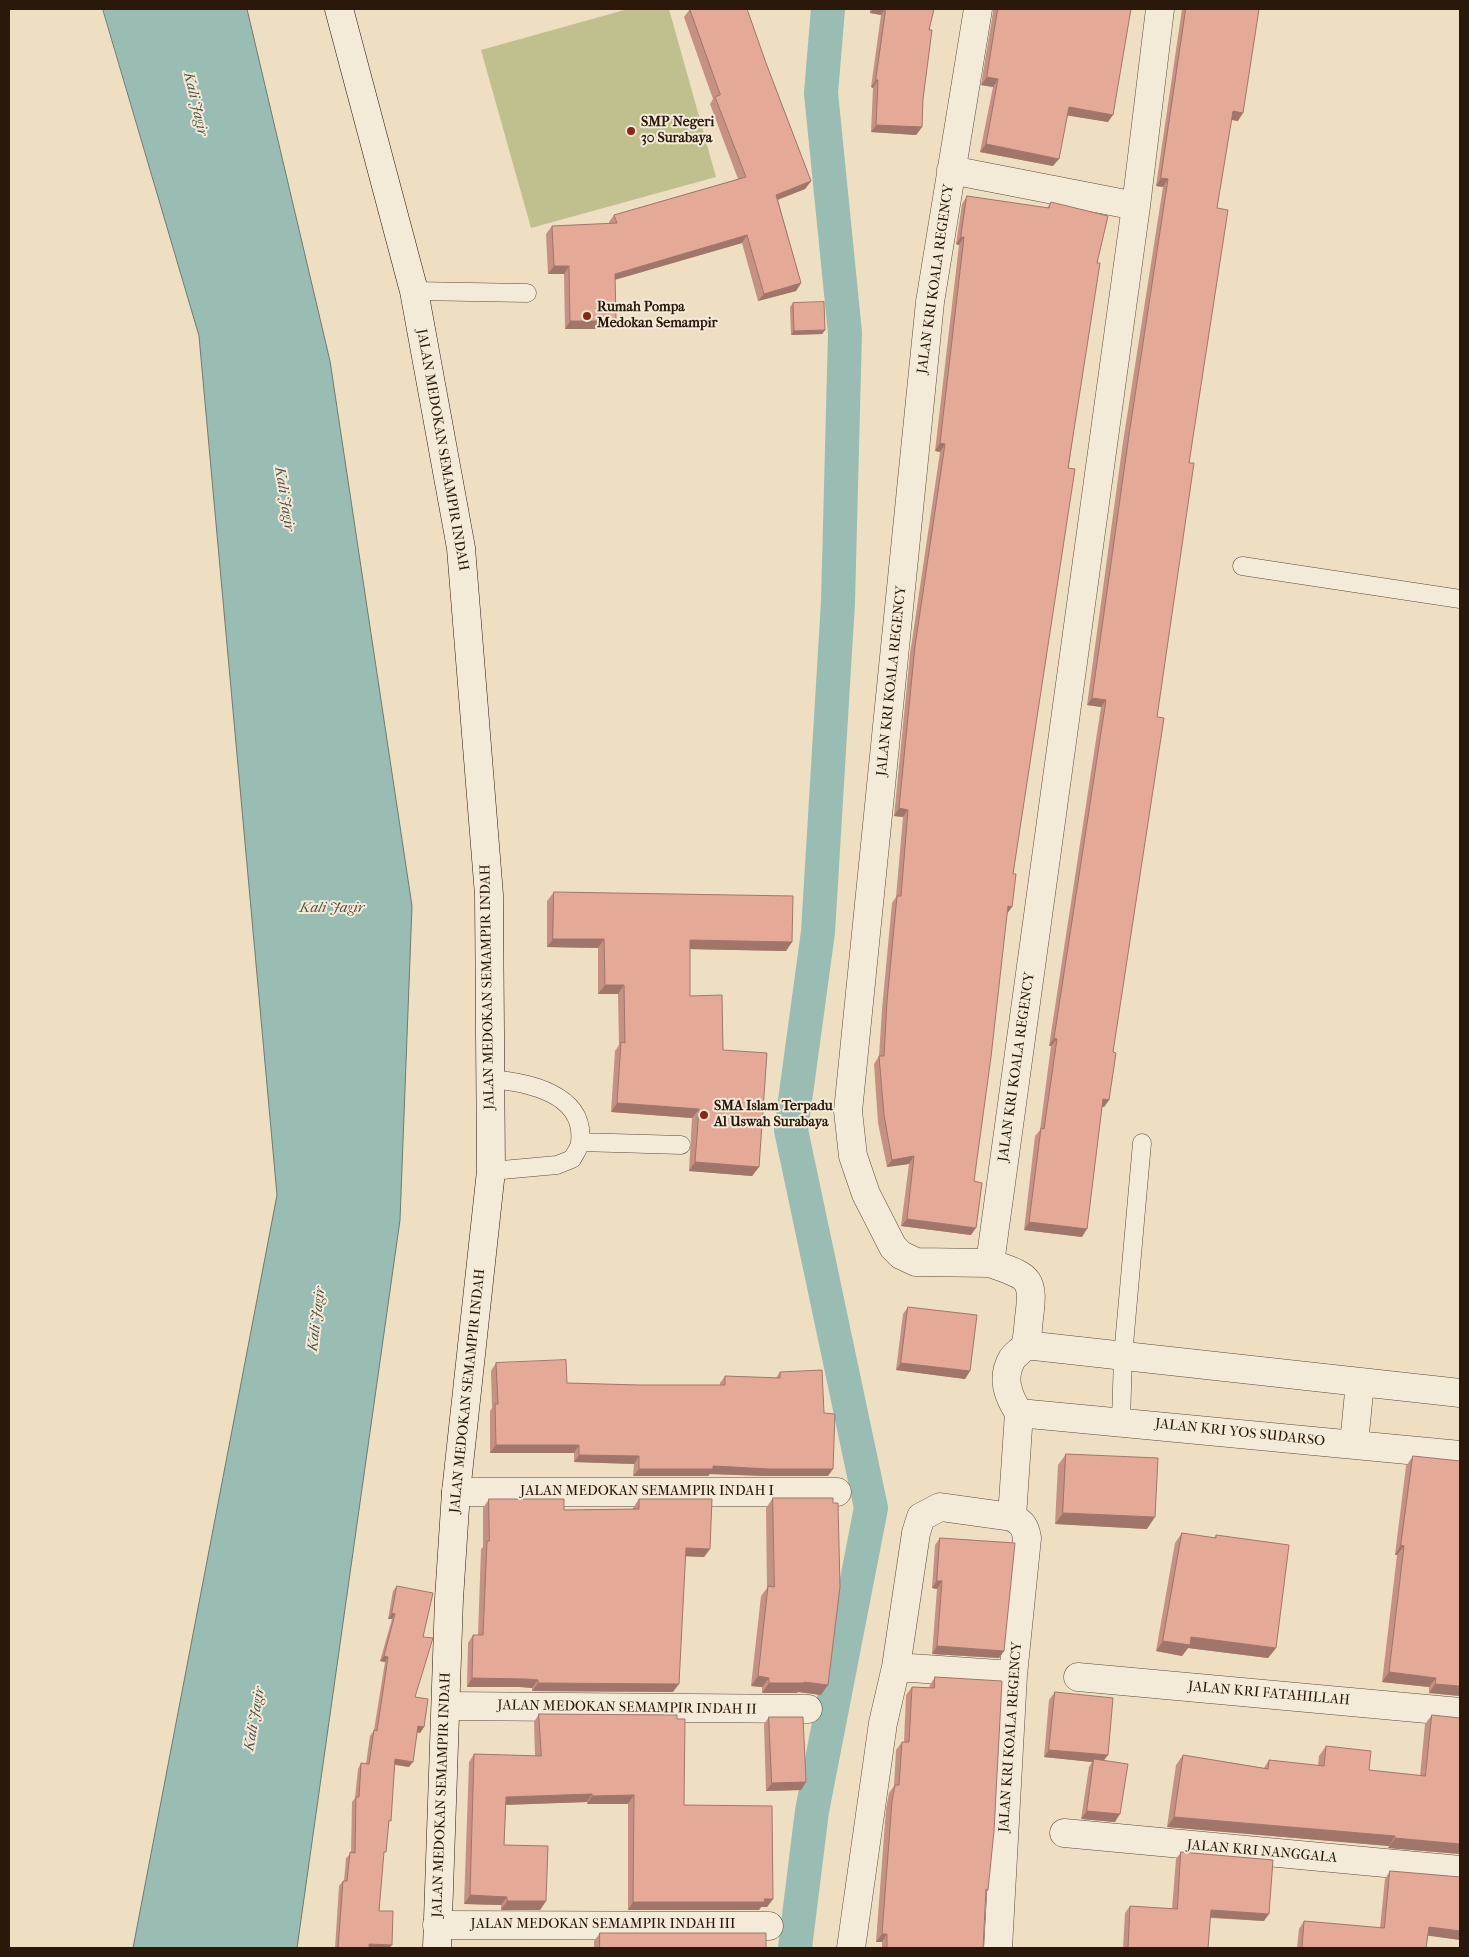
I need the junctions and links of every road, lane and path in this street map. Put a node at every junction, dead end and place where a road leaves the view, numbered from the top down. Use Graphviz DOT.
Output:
graph roads {
  1 [pos="339,9"];
  2 [pos="978,9"];
  3 [pos="1160,9"];
  4 [pos="952,170"];
  5 [pos="1136,206"];
  6 [pos="414,291"];
  7 [pos="527,293"];
  8 [pos="1242,566"];
  9 [pos="1460,599"];
  10 [pos="490,1079"];
  11 [pos="580,1142"];
  12 [pos="1142,1143"];
  13 [pos="681,1146"];
  14 [pos="491,1170"];
  15 [pos="990,1262"];
  16 [pos="1025,1345"];
  17 [pos="1123,1356"];
  18 [pos="1360,1382"];
  19 [pos="1460,1393"];
  20 [pos="1019,1412"];
  21 [pos="1121,1421"];
  22 [pos="1354,1444"];
  23 [pos="1460,1455"];
  24 [pos="456,1492"];
  25 [pos="837,1492"];
  26 [pos="1019,1522"];
  27 [pos="896,1666"];
  28 [pos="1013,1674"];
  29 [pos="1078,1677"];
  30 [pos="446,1706"];
  31 [pos="808,1709"];
  32 [pos="1460,1712"];
  33 [pos="1064,1833"];
  34 [pos="1460,1870"];
  35 [pos="769,1926"];
  36 [pos="437,1937"];
  37 [pos="851,1948"];
  38 [pos="998,1948"];
  1 -- 6 [label="street, JALAN MEDOKAN SEMAMPIR INDAH"];
  2 -- 4 [label="street, JALAN KRI KOALA REGENCY"];
  3 -- 5 [label="street, JALAN KRI KOALA REGENCY"];
  4 -- 5 [label="street"];
  4 -- 15 [label="street, JALAN KRI KOALA REGENCY"];
  5 -- 15 [label="street, JALAN KRI KOALA REGENCY"];
  6 -- 7 [label="lane"];
  6 -- 10 [label="street, JALAN MEDOKAN SEMAMPIR INDAH"];
  8 -- 9 [label="lane"];
  10 -- 11 [label="lane"];
  10 -- 14 [label="street, JALAN MEDOKAN SEMAMPIR INDAH"];
  11 -- 13 [label="lane"];
  11 -- 14 [label="lane"];
  12 -- 17 [label="lane"];
  14 -- 24 [label="street, JALAN MEDOKAN SEMAMPIR INDAH"];
  15 -- 16 [label="street, JALAN KRI KOALA REGENCY"];
  16 -- 17 [label="street"];
  16 -- 20 [label="street, JALAN KRI KOALA REGENCY"];
  17 -- 18 [label="street"];
  17 -- 21 [label="lane"];
  18 -- 19 [label="street"];
  18 -- 22 [label="street"];
  20 -- 21 [label="street, JALAN KRI YOS SUDARSO"];
  20 -- 26 [label="street, JALAN KRI KOALA REGENCY"];
  21 -- 22 [label="street, JALAN KRI YOS SUDARSO"];
  22 -- 23 [label="street, JALAN KRI YOS SUDARSO"];
  24 -- 25 [label="street, JALAN MEDOKAN SEMAMPIR INDAH I"];
  24 -- 30 [label="street, JALAN MEDOKAN SEMAMPIR INDAH"];
  26 -- 27 [label="street"];
  26 -- 28 [label="street, JALAN KRI KOALA REGENCY"];
  27 -- 28 [label="street"];
  27 -- 37 [label="street"];
  28 -- 38 [label="street, JALAN KRI KOALA REGENCY"];
  29 -- 32 [label="street, JALAN KRI FATAHILLAH"];
  30 -- 31 [label="street, JALAN MEDOKAN SEMAMPIR INDAH II"];
  30 -- 36 [label="street, JALAN MEDOKAN SEMAMPIR INDAH"];
  33 -- 34 [label="street, JALAN KRI NANGGALA"];
  35 -- 36 [label="street, JALAN MEDOKAN SEMAMPIR INDAH III"];
}
